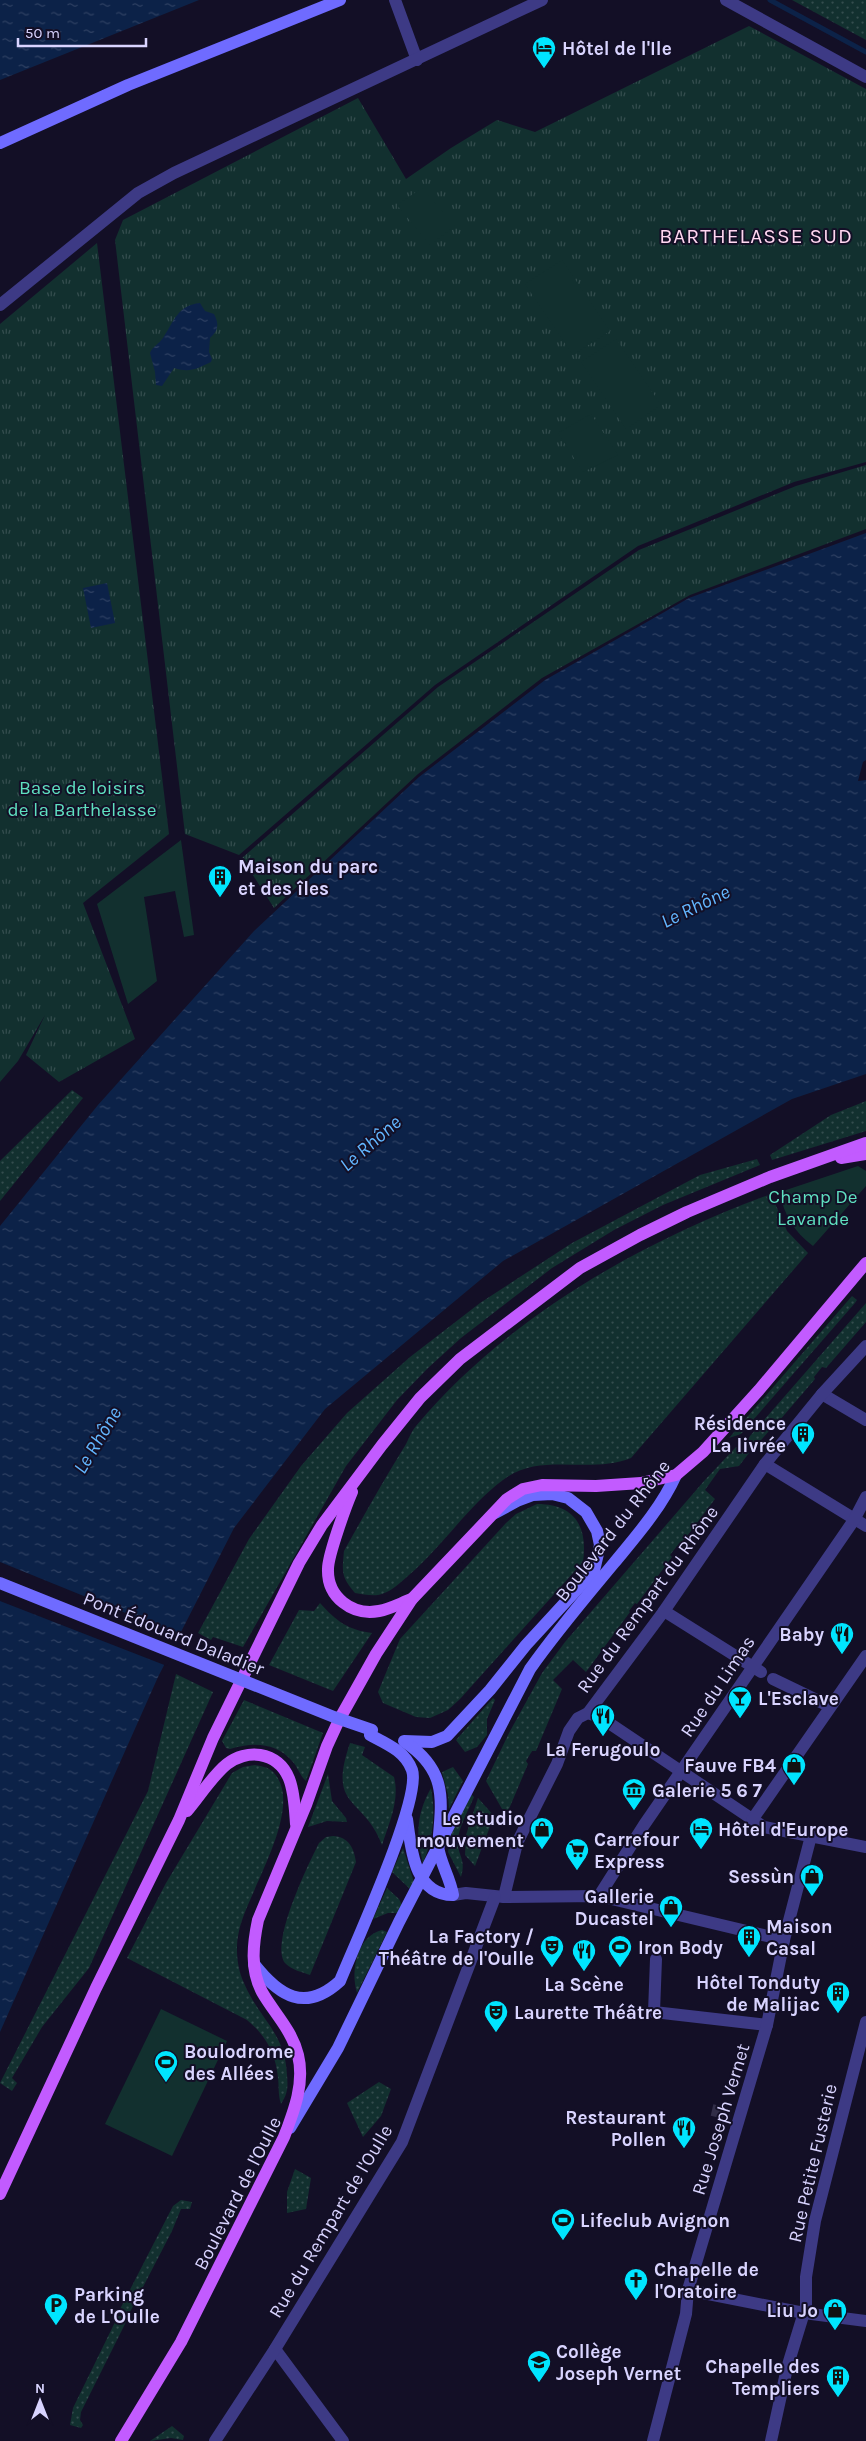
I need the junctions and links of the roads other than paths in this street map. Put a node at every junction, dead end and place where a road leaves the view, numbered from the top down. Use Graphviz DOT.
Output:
graph roads {
  1 [pos="340,0"];
  2 [pos="395,0"];
  3 [pos="542,0"];
  4 [pos="726,0"];
  5 [pos="417,60"];
  6 [pos="866,77"];
  7 [pos="0,143"];
  8 [pos="0,305"];
  9 [pos="866,1143"];
  10 [pos="866,1154"];
  11 [pos="819,1161"];
  12 [pos="866,1263"];
  13 [pos="866,1346"];
  14 [pos="822,1394"];
  15 [pos="866,1420"];
  16 [pos="766,1464"];
  17 [pos="359,1475"];
  18 [pos="676,1475"];
  19 [pos="866,1497"];
  20 [pos="488,1517"];
  21 [pos="854,1520"];
  22 [pos="866,1526"];
  23 [pos="0,1583"];
  24 [pos="412,1599"];
  25 [pos="664,1611"];
  26 [pos="866,1656"];
  27 [pos="756,1670"];
  28 [pos="774,1679"];
  29 [pos="829,1706"];
  30 [pos="588,1713"];
  31 [pos="371,1733"];
  32 [pos="404,1741"];
  33 [pos="682,1772"];
  34 [pos="406,1816"];
  35 [pos="179,1820"];
  36 [pos="752,1820"];
  37 [pos="296,1826"];
  38 [pos="811,1836"];
  39 [pos="438,1846"];
  40 [pos="866,1846"];
  41 [pos="421,1880"];
  42 [pos="453,1895"];
  43 [pos="599,1896"];
  44 [pos="499,1897"];
  45 [pos="784,1940"];
  46 [pos="656,1959"];
  47 [pos="254,1964"];
  48 [pos="866,2022"];
  49 [pos="767,2025"];
  50 [pos="284,2137"];
  51 [pos="0,2194"];
  52 [pos="688,2290"];
  53 [pos="804,2313"];
  54 [pos="866,2321"];
  55 [pos="275,2349"];
  56 [pos="121,2441"];
  57 [pos="215,2441"];
  58 [pos="343,2441"];
  59 [pos="654,2441"];
  60 [pos="771,2441"];
  1 -- 7 [label="street"];
  2 -- 5 [label="street"];
  3 -- 5 [label="street"];
  4 -- 6 [label="street"];
  5 -- 8 [label="street"];
  9 -- 11 [label="main road"];
  10 -- 11 [label="main road"];
  11 -- 17 [label="main road"];
  12 -- 18 [label="main road, Boulevard du Rhône"];
  13 -- 14 [label="street, Rue du Rempart du Rhône"];
  14 -- 15 [label="street"];
  14 -- 16 [label="street, Rue du Rempart du Rhône"];
  16 -- 21 [label="street"];
  16 -- 25 [label="street, Rue du Rempart du Rhône"];
  17 -- 24 [label="main road"];
  17 -- 35 [label="main road"];
  18 -- 20 [label="main road"];
  18 -- 39 [label="street, Boulevard du Rhône"];
  19 -- 21 [label="street, Rue du Limas"];
  20 -- 24 [label="main road"];
  20 -- 32 [label="street"];
  21 -- 22 [label="street"];
  21 -- 27 [label="street, Rue du Limas"];
  23 -- 31 [label="street, Pont Édouard Daladier, bridge"];
  24 -- 37 [label="main road"];
  25 -- 27 [label="street"];
  25 -- 30 [label="street, Rue du Rempart du Rhône"];
  26 -- 29 [label="street"];
  27 -- 33 [label="street, Rue du Limas"];
  28 -- 29 [label="street"];
  29 -- 36 [label="street"];
  30 -- 33 [label="street"];
  30 -- 44 [label="street, Rue du Rempart du Rhône"];
  31 -- 32 [label="street, Pont Édouard Daladier"];
  31 -- 34 [label="street, Pont Édouard Daladier"];
  32 -- 39 [label="street, Pont Édouard Daladier"];
  33 -- 36 [label="street"];
  33 -- 43 [label="street, Rue du Limas"];
  34 -- 41 [label="street"];
  34 -- 47 [label="street"];
  35 -- 37 [label="main road"];
  35 -- 51 [label="main road"];
  36 -- 38 [label="street"];
  37 -- 47 [label="main road"];
  38 -- 40 [label="street"];
  38 -- 45 [label="street, Rue Joseph Vernet"];
  39 -- 41 [label="street, Boulevard du Rhône"];
  39 -- 42 [label="street"];
  41 -- 42 [label="street"];
  41 -- 50 [label="street, Boulevard de l'Oulle"];
  42 -- 44 [label="street"];
  43 -- 44 [label="street"];
  43 -- 45 [label="street"];
  44 -- 55 [label="street, Rue du Rempart de l'Oulle"];
  45 -- 49 [label="street, Rue Joseph Vernet"];
  46 -- 49 [label="street"];
  47 -- 50 [label="main road"];
  48 -- 53 [label="street, Rue Petite Fusterie"];
  49 -- 52 [label="street, Rue Joseph Vernet"];
  50 -- 56 [label="main road, Boulevard de l'Oulle"];
  52 -- 53 [label="street"];
  52 -- 59 [label="street, Rue Joseph Vernet"];
  53 -- 54 [label="street"];
  53 -- 60 [label="street, Rue Petite Fusterie"];
  55 -- 57 [label="street, Rue du Rempart de l'Oulle"];
  55 -- 58 [label="street"];
}
